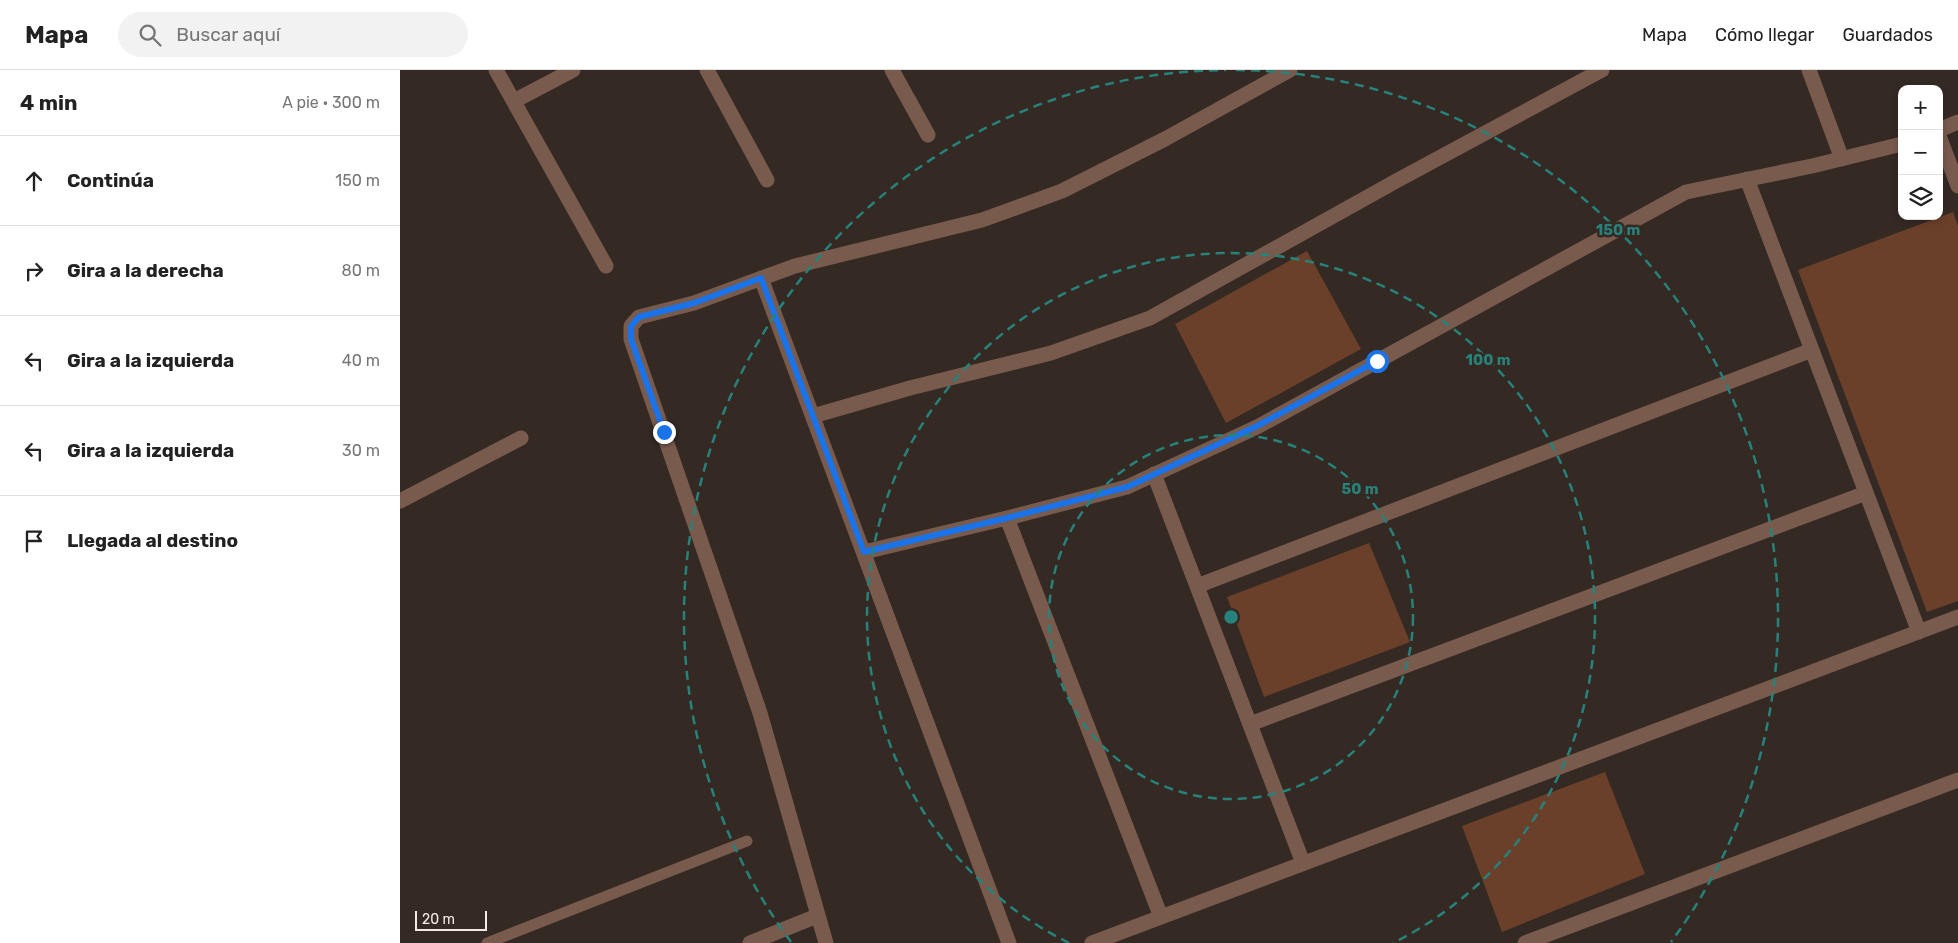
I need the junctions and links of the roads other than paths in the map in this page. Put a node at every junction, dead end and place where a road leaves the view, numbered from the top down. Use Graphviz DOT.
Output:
graph roads {
  1 [pos="496,70"];
  2 [pos="573,70"];
  3 [pos="707,70"];
  4 [pos="892,70"];
  5 [pos="1290,70"];
  6 [pos="1602,70"];
  7 [pos="1809,70"];
  8 [pos="514,102"];
  9 [pos="1958,122"];
  10 [pos="1943,128"];
  11 [pos="928,135"];
  12 [pos="1898,145"];
  13 [pos="1943,147"];
  14 [pos="1842,159"];
  15 [pos="1746,179"];
  16 [pos="767,180"];
  17 [pos="1958,186"];
  18 [pos="606,266"];
  19 [pos="761,278"];
  20 [pos="1812,350"];
  21 [pos="813,416"];
  22 [pos="522,438"];
  23 [pos="1154,474"];
  24 [pos="1866,493"];
  25 [pos="400,502"];
  26 [pos="1007,518"];
  27 [pos="864,552"];
  28 [pos="1197,586"];
  29 [pos="1958,617"];
  30 [pos="1919,632"];
  31 [pos="1250,724"];
  32 [pos="1958,780"];
  33 [pos="747,841"];
  34 [pos="1304,864"];
  35 [pos="817,916"];
  36 [pos="1161,917"];
  37 [pos="487,943"];
  38 [pos="750,943"];
  39 [pos="826,943"];
  40 [pos="1009,943"];
  41 [pos="1092,943"];
  42 [pos="1524,943"];
  1 -- 8 [label="street"];
  2 -- 8 [label="street"];
  3 -- 16 [label="street"];
  4 -- 11 [label="street"];
  5 -- 19 [label="street"];
  6 -- 21 [label="street"];
  7 -- 14 [label="street"];
  8 -- 18 [label="street"];
  9 -- 10 [label="street"];
  12 -- 14 [label="street"];
  13 -- 17 [label="street"];
  14 -- 15 [label="street"];
  15 -- 20 [label="street"];
  15 -- 23 [label="street"];
  19 -- 21 [label="street"];
  19 -- 35 [label="street"];
  20 -- 24 [label="street"];
  20 -- 28 [label="street"];
  21 -- 27 [label="street"];
  22 -- 25 [label="street"];
  23 -- 26 [label="street"];
  23 -- 28 [label="street"];
  24 -- 30 [label="street"];
  24 -- 31 [label="street"];
  26 -- 27 [label="street"];
  26 -- 36 [label="street"];
  27 -- 40 [label="street"];
  28 -- 31 [label="street"];
  29 -- 30 [label="street"];
  30 -- 34 [label="street"];
  31 -- 34 [label="street"];
  32 -- 42 [label="street"];
  33 -- 37 [label="lane"];
  34 -- 36 [label="street"];
  35 -- 38 [label="street"];
  35 -- 39 [label="street"];
  36 -- 41 [label="street"];
}
